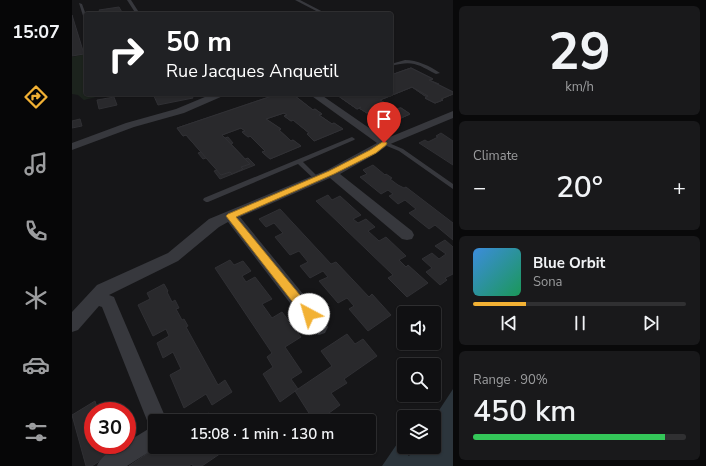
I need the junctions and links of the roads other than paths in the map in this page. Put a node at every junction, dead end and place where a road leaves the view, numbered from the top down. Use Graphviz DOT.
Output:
graph roads {
  1 [pos="129,0"];
  2 [pos="298,0"];
  3 [pos="80,4"];
  4 [pos="137,12"];
  5 [pos="321,12"];
  6 [pos="84,14"];
  7 [pos="393,64"];
  8 [pos="438,73"];
  9 [pos="215,96"];
  10 [pos="317,96"];
  11 [pos="453,114"];
  12 [pos="352,139"];
  13 [pos="384,143"];
  14 [pos="72,147"];
  15 [pos="299,161"];
  16 [pos="332,173"];
  17 [pos="317,179"];
  18 [pos="453,187"];
  19 [pos="206,200"];
  20 [pos="231,216"];
  21 [pos="407,235"];
  22 [pos="96,297"];
  23 [pos="72,324"];
  24 [pos="319,327"];
  25 [pos="154,414"];
  26 [pos="148,440"];
  27 [pos="108,466"];
  1 -- 4 [label="lane"];
  2 -- 5 [label="lane"];
  3 -- 6 [label="lane"];
  7 -- 8 [label="lane"];
  9 -- 14 [label="street"];
  10 -- 13 [label="street"];
  11 -- 13 [label="street"];
  12 -- 15 [label="lane"];
  13 -- 16 [label="street"];
  13 -- 18 [label="lane"];
  15 -- 17 [label="lane"];
  15 -- 19 [label="lane"];
  16 -- 17 [label="street"];
  16 -- 21 [label="street"];
  17 -- 20 [label="street"];
  20 -- 22 [label="street"];
  20 -- 24 [label="street"];
  22 -- 23 [label="street"];
  22 -- 25 [label="street"];
  26 -- 27 [label="street"];
}
